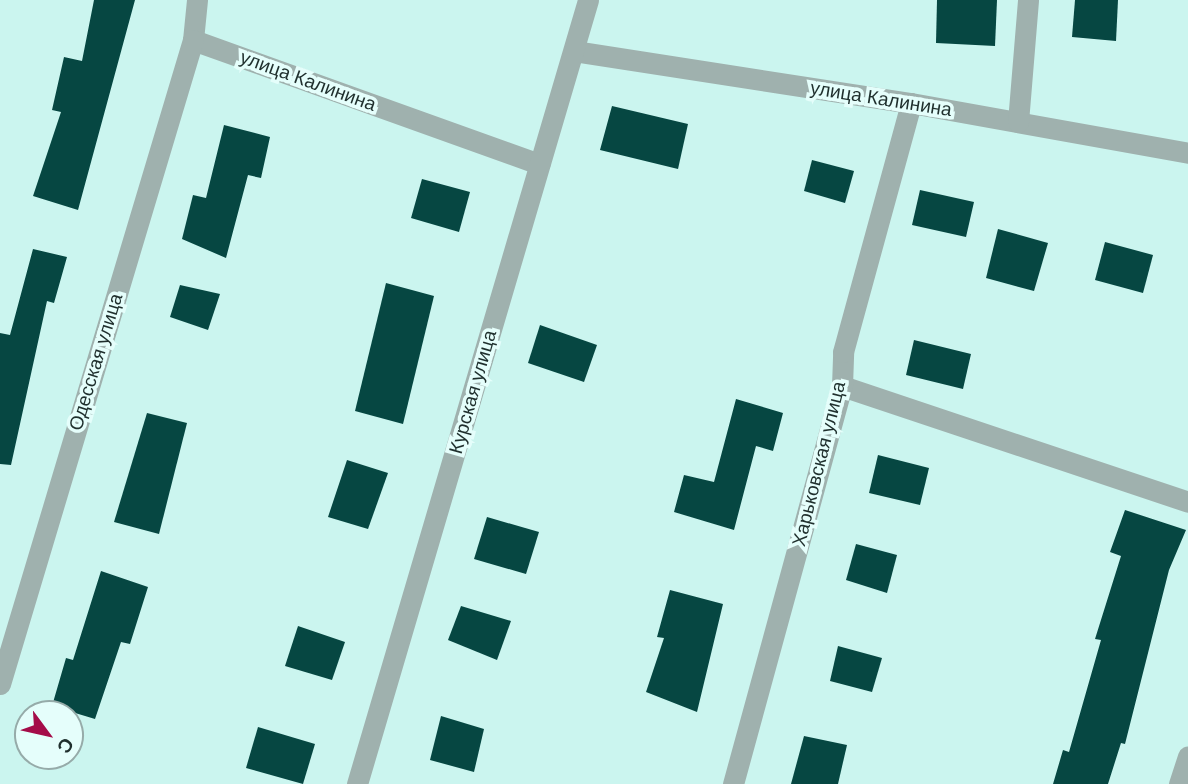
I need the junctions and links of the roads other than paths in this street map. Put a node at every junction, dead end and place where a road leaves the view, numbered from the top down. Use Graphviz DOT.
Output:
graph roads {
  1 [pos="197,0"];
  2 [pos="588,0"];
  3 [pos="1028,0"];
  4 [pos="193,40"];
  5 [pos="574,51"];
  6 [pos="911,103"];
  7 [pos="1018,122"];
  8 [pos="1188,153"];
  9 [pos="540,164"];
  10 [pos="842,386"];
  11 [pos="1188,502"];
  12 [pos="0,684"];
  13 [pos="1188,756"];
  14 [pos="357,784"];
  15 [pos="733,784"];
  16 [pos="1179,784"];
  1 -- 4 [label="street"];
  2 -- 5 [label="street, Курская улица"];
  3 -- 7 [label="street"];
  4 -- 9 [label="street, улица Калинина"];
  4 -- 12 [label="street, Одесская улица"];
  5 -- 6 [label="street, улица Калинина"];
  5 -- 9 [label="street, Курская улица"];
  6 -- 7 [label="street, улица Калинина"];
  6 -- 10 [label="street, Харьковская улица"];
  7 -- 8 [label="street, улица Калинина"];
  9 -- 14 [label="street, Курская улица"];
  10 -- 11 [label="street"];
  10 -- 15 [label="street, Харьковская улица"];
  13 -- 16 [label="street"];
}
